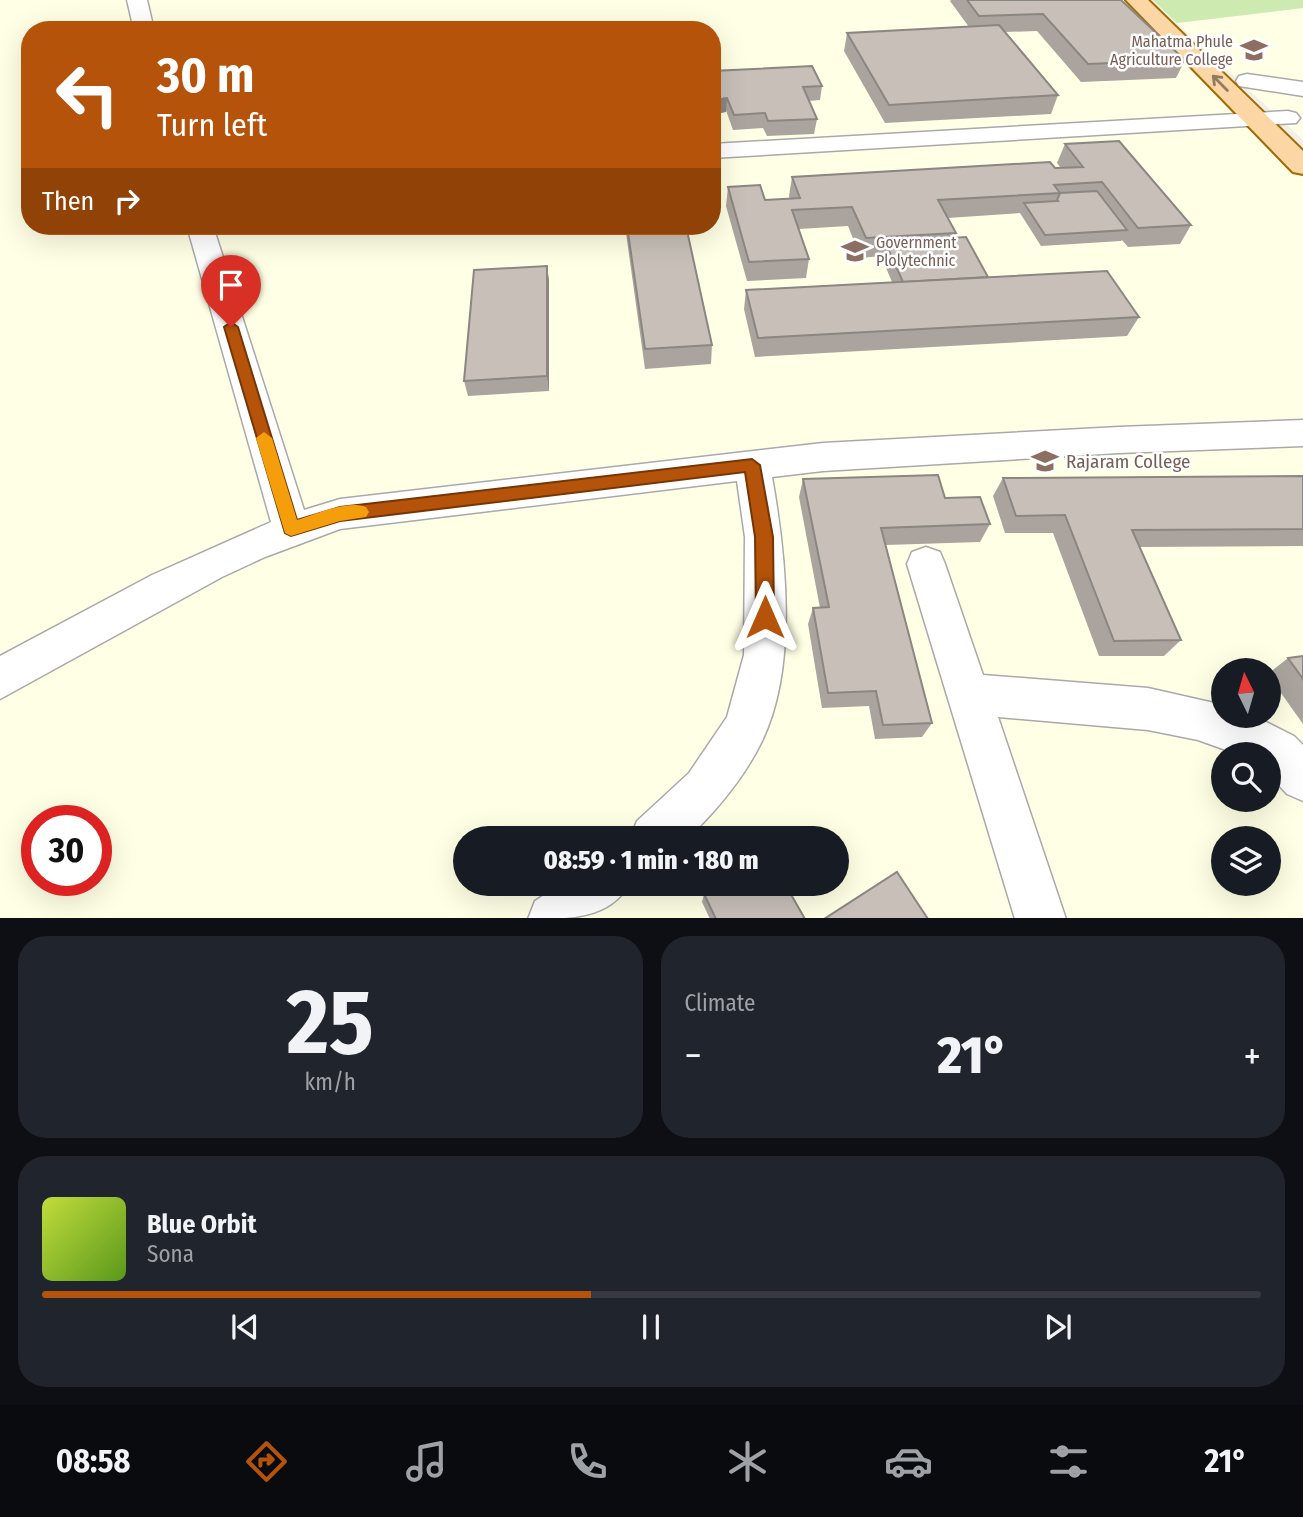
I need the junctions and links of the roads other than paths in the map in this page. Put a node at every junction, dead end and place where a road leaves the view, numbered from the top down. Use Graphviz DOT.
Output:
graph roads {
  1 [pos="137,0"];
  2 [pos="1136,0"];
  3 [pos="1157,0"];
  4 [pos="142,21"];
  5 [pos="1247,81"];
  6 [pos="1303,89"];
  7 [pos="1258,121"];
  8 [pos="1295,126"];
  9 [pos="721,151"];
  10 [pos="1303,166"];
  11 [pos="203,235"];
  12 [pos="1303,433"];
  13 [pos="752,465"];
  14 [pos="291,528"];
  15 [pos="926,564"];
  16 [pos="0,679"];
  17 [pos="967,695"];
  18 [pos="1303,778"];
  19 [pos="666,826"];
  20 [pos="587,896"];
  21 [pos="554,918"];
  22 [pos="1041,918"];
  1 -- 4 [label="street"];
  7 -- 2 [label="main road, one-way"];
  3 -- 5 [label="main road"];
  5 -- 6 [label="street"];
  5 -- 8 [label="main road"];
  7 -- 8 [label="street"];
  7 -- 9 [label="street"];
  7 -- 10 [label="main road"];
  11 -- 14 [label="street"];
  12 -- 13 [label="street"];
  13 -- 14 [label="street"];
  13 -- 19 [label="street"];
  14 -- 16 [label="street"];
  15 -- 17 [label="street"];
  17 -- 18 [label="street"];
  17 -- 22 [label="street"];
  20 -- 21 [label="street"];
}
